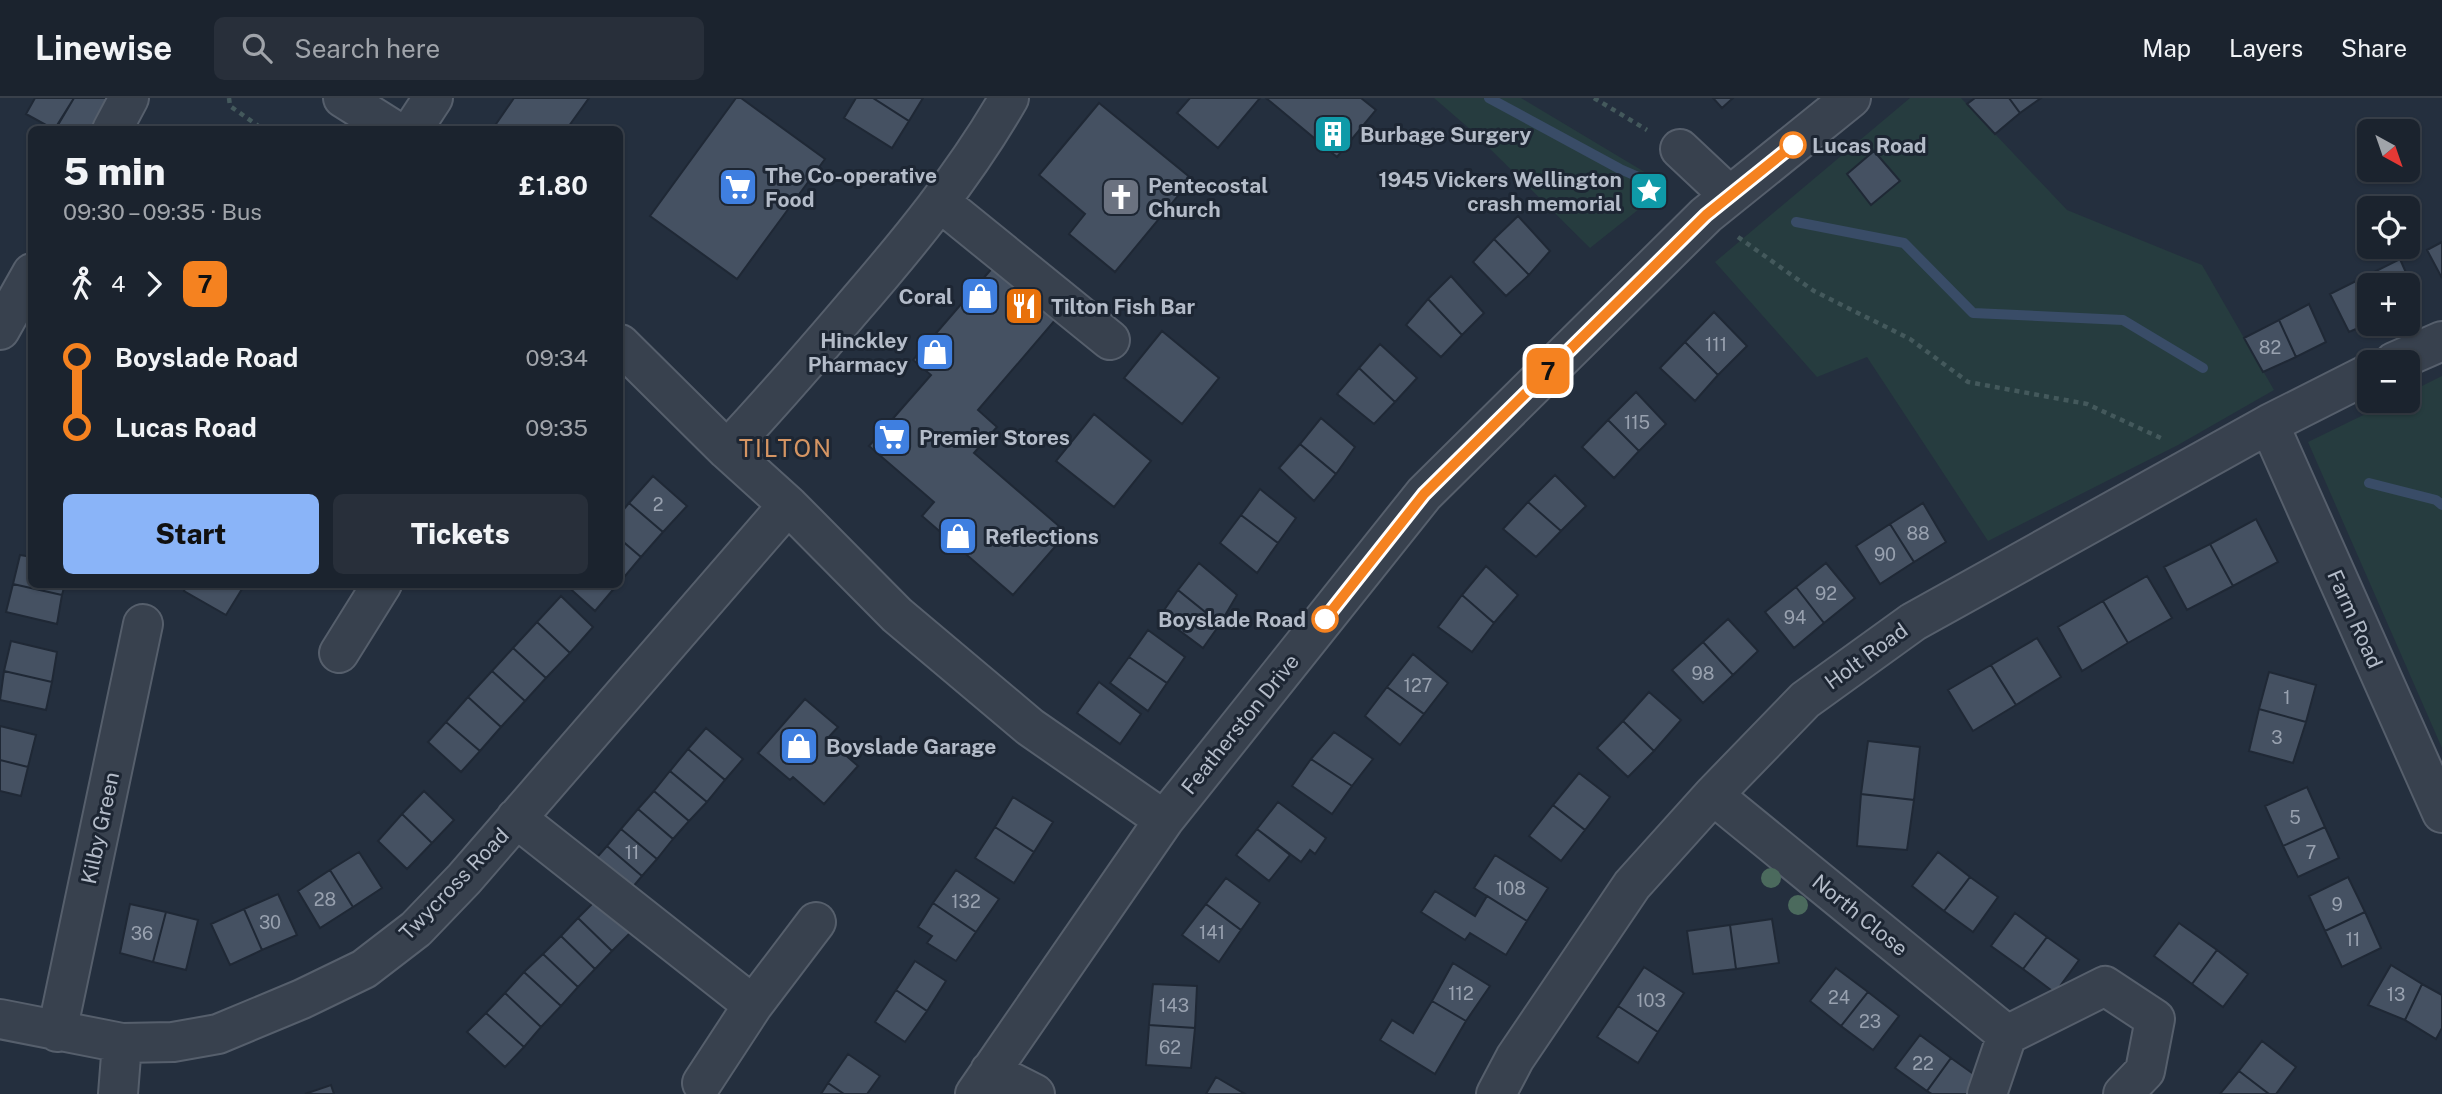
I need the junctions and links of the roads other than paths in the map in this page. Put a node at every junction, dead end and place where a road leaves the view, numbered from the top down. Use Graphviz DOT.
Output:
graph roads {
  1 [pos="129,98"];
  2 [pos="344,98"];
  3 [pos="433,98"];
  4 [pos="1009,98"];
  5 [pos="1851,98"];
  6 [pos="114,126"];
  7 [pos="388,126"];
  8 [pos="415,126"];
  9 [pos="1680,149"];
  10 [pos="940,202"];
  11 [pos="1717,205"];
  12 [pos="28,280"];
  13 [pos="0,330"];
  14 [pos="1110,340"];
  15 [pos="2442,341"];
  16 [pos="623,347"];
  17 [pos="2420,351"];
  18 [pos="2357,380"];
  19 [pos="2269,424"];
  20 [pos="727,450"];
  21 [pos="788,505"];
  22 [pos="380,588"];
  23 [pos="143,624"];
  24 [pos="339,653"];
  25 [pos="1713,795"];
  26 [pos="2442,813"];
  27 [pos="516,818"];
  28 [pos="1164,820"];
  29 [pos="816,922"];
  30 [pos="752,1005"];
  31 [pos="0,1019"];
  32 [pos="57,1032"];
  33 [pos="2007,1035"];
  34 [pos="122,1043"];
  35 [pos="702,1083"];
  36 [pos="982,1083"];
  37 [pos="118,1094"];
  38 [pos="1035,1094"];
  39 [pos="1496,1094"];
  40 [pos="1987,1094"];
  41 [pos="2123,1094"];
  1 -- 6 [label="street"];
  2 -- 7 [label="street"];
  3 -- 8 [label="street"];
  4 -- 10 [label="street"];
  5 -- 11 [label="street, Featherston Drive"];
  9 -- 11 [label="street"];
  10 -- 14 [label="street"];
  10 -- 20 [label="street"];
  11 -- 28 [label="street, Featherston Drive"];
  12 -- 13 [label="street"];
  15 -- 17 [label="street"];
  16 -- 20 [label="street"];
  18 -- 19 [label="street, Holt Road"];
  19 -- 25 [label="street, Holt Road"];
  19 -- 26 [label="street, Farm Road"];
  20 -- 21 [label="street"];
  21 -- 27 [label="street, Twycross Road"];
  21 -- 28 [label="street"];
  22 -- 24 [label="street"];
  23 -- 32 [label="street, Kilby Green"];
  25 -- 33 [label="street, North Close"];
  25 -- 39 [label="street, Holt Road"];
  27 -- 30 [label="street"];
  27 -- 34 [label="street, Twycross Road"];
  28 -- 36 [label="street, Featherston Drive"];
  29 -- 30 [label="street"];
  30 -- 35 [label="street"];
  31 -- 32 [label="street, Twycross Road"];
  32 -- 34 [label="street, Twycross Road"];
  33 -- 40 [label="street"];
  33 -- 41 [label="street"];
  34 -- 37 [label="street"];
  36 -- 38 [label="street"];
}
